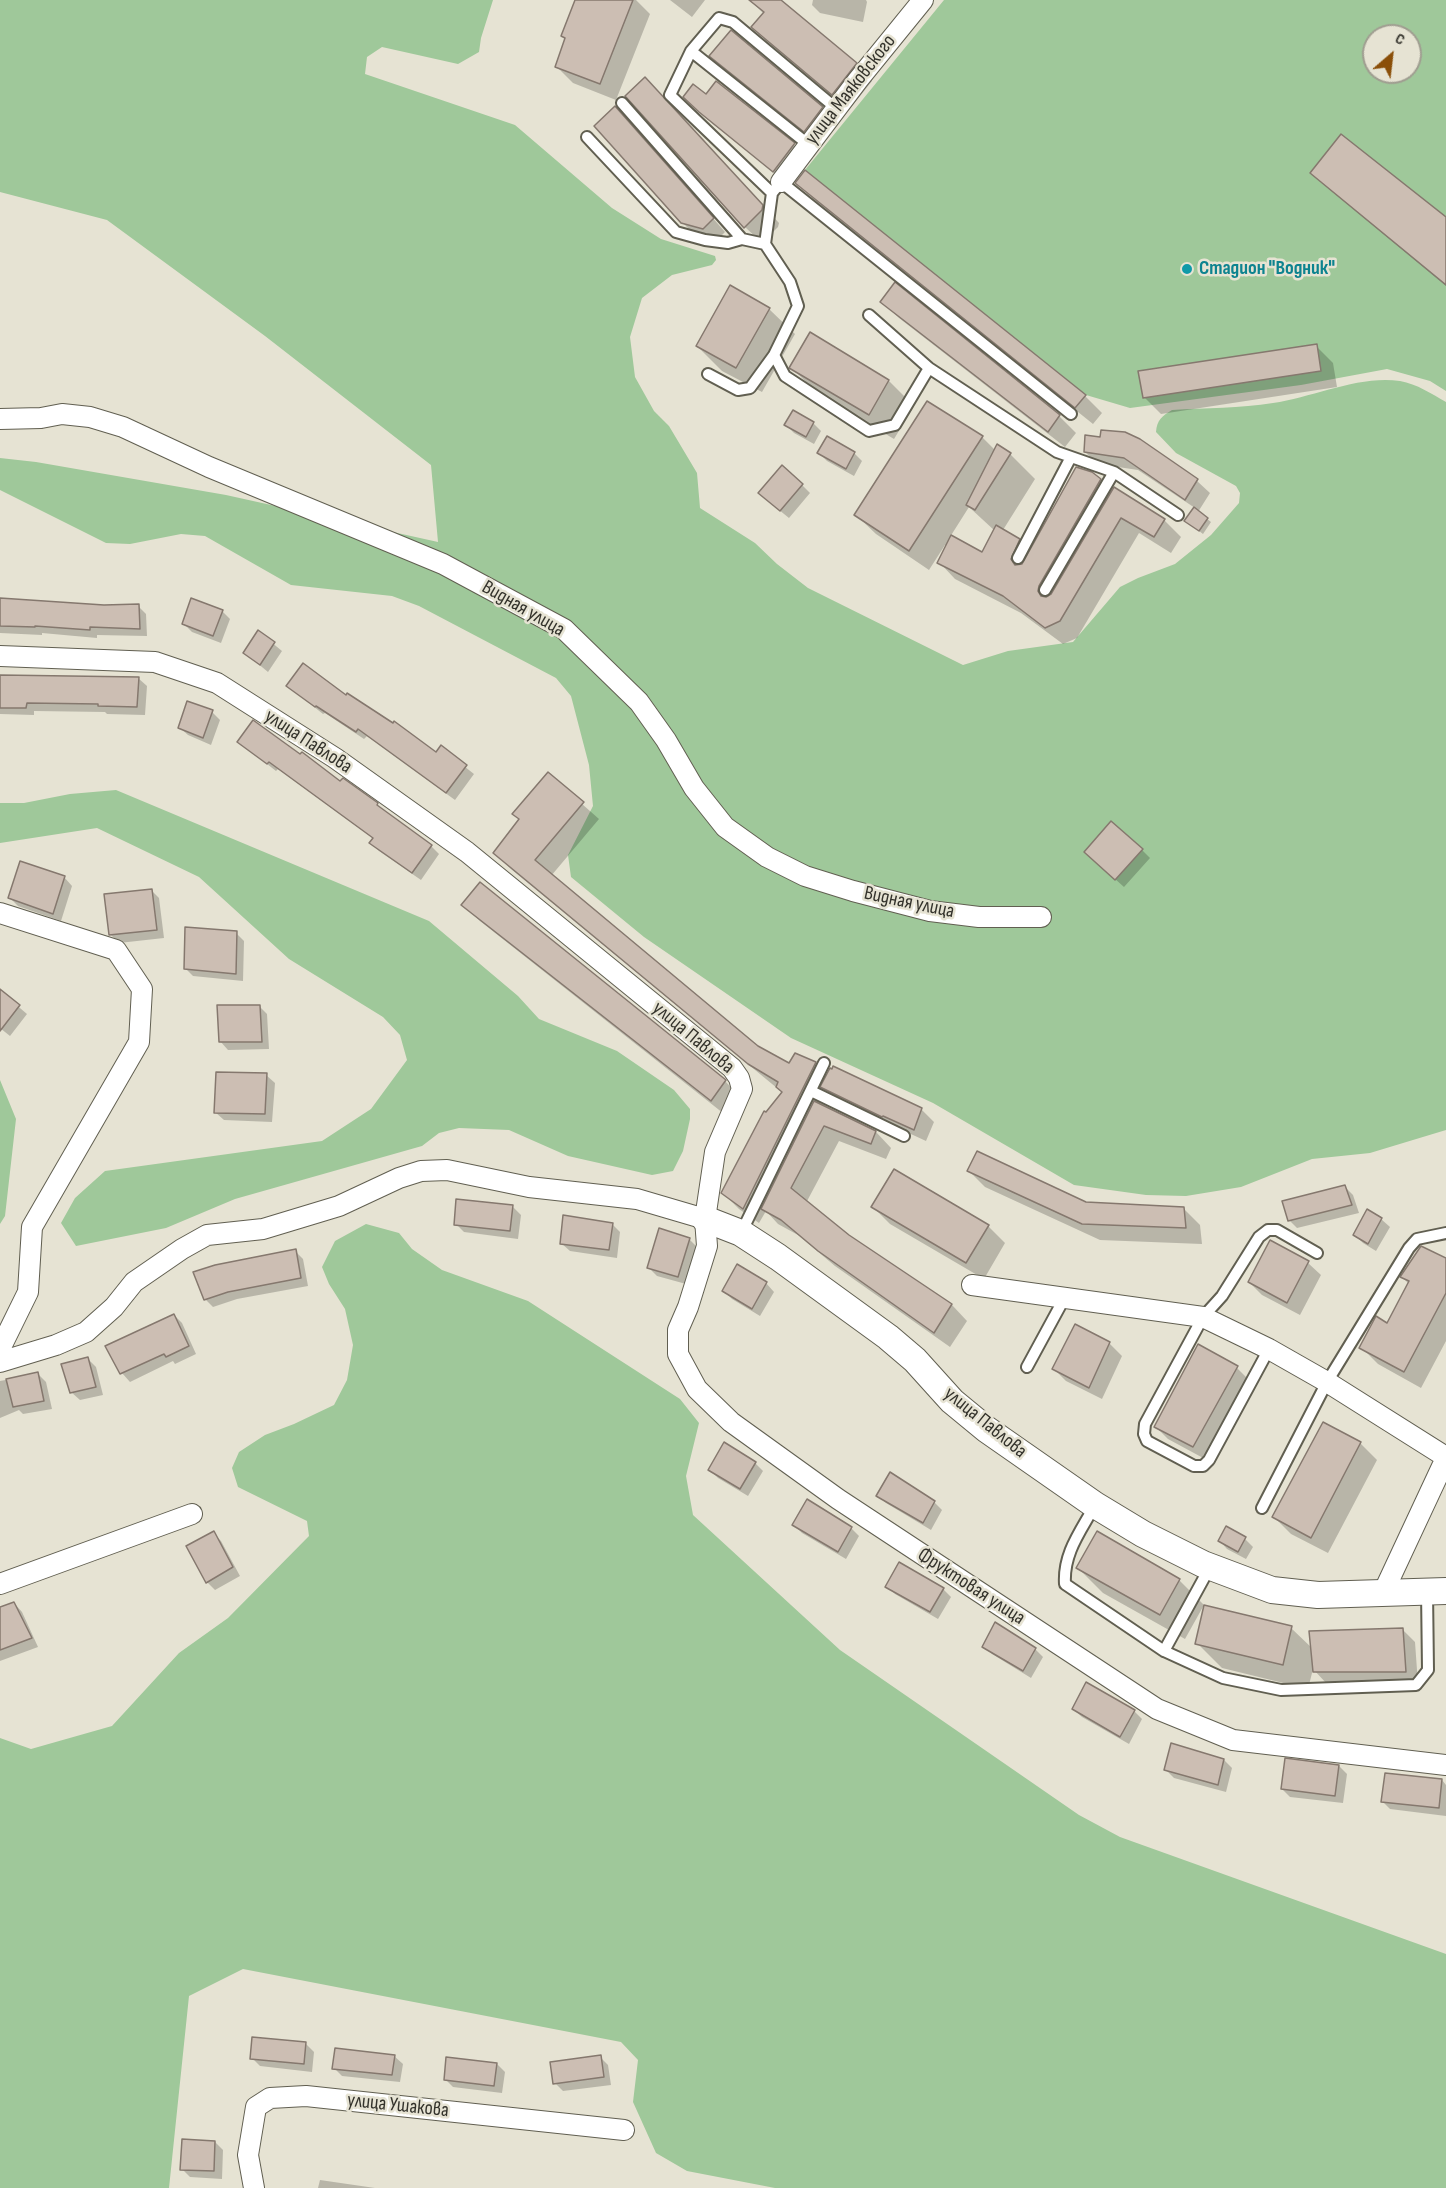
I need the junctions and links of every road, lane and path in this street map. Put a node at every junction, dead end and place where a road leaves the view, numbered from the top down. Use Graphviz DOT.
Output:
graph roads {
  1 [pos="923,0"];
  2 [pos="691,51"];
  3 [pos="622,103"];
  4 [pos="837,109"];
  5 [pos="587,137"];
  6 [pos="808,145"];
  7 [pos="776,187"];
  8 [pos="742,239"];
  9 [pos="765,244"];
  10 [pos="869,315"];
  11 [pos="774,355"];
  12 [pos="929,368"];
  13 [pos="708,374"];
  14 [pos="1071,414"];
  15 [pos="0,419"];
  16 [pos="1071,457"];
  17 [pos="1114,472"];
  18 [pos="1178,515"];
  19 [pos="1018,558"];
  20 [pos="1045,590"];
  21 [pos="0,656"];
  22 [pos="0,914"];
  23 [pos="1041,917"];
  24 [pos="824,1063"];
  25 [pos="811,1091"];
  26 [pos="904,1136"];
  27 [pos="705,1219"];
  28 [pos="741,1233"];
  29 [pos="1446,1233"];
  30 [pos="1317,1253"];
  31 [pos="972,1285"];
  32 [pos="1065,1297"];
  33 [pos="1203,1317"];
  34 [pos="0,1349"];
  35 [pos="1269,1349"];
  36 [pos="0,1362"];
  37 [pos="1027,1366"];
  38 [pos="1327,1382"];
  39 [pos="1446,1458"];
  40 [pos="1095,1505"];
  41 [pos="1262,1508"];
  42 [pos="192,1514"];
  43 [pos="1210,1567"];
  44 [pos="0,1584"];
  45 [pos="1436,1591"];
  46 [pos="1383,1593"];
  47 [pos="1164,1651"];
  48 [pos="1446,1765"];
  49 [pos="624,2130"];
  50 [pos="254,2188"];
  1 -- 4 [label="street, улица Маяковского"];
  2 -- 4 [label="lane"];
  2 -- 6 [label="lane"];
  2 -- 7 [label="lane"];
  3 -- 8 [label="lane"];
  4 -- 6 [label="street, улица Маяковского"];
  5 -- 8 [label="lane"];
  6 -- 7 [label="street, улица Маяковского"];
  7 -- 9 [label="lane"];
  7 -- 14 [label="lane"];
  8 -- 9 [label="lane"];
  9 -- 11 [label="lane"];
  10 -- 12 [label="lane"];
  11 -- 12 [label="lane"];
  11 -- 13 [label="lane"];
  12 -- 16 [label="lane"];
  15 -- 23 [label="street, Видная улица"];
  16 -- 17 [label="lane"];
  16 -- 19 [label="lane"];
  17 -- 18 [label="lane"];
  17 -- 20 [label="lane"];
  21 -- 27 [label="street, улица Павлова"];
  22 -- 34 [label="street"];
  24 -- 25 [label="lane"];
  25 -- 26 [label="lane"];
  25 -- 28 [label="lane"];
  27 -- 28 [label="street, улица Павлова"];
  27 -- 36 [label="street"];
  27 -- 48 [label="street, Фруктовая улица"];
  28 -- 40 [label="street, улица Павлова"];
  29 -- 38 [label="lane"];
  30 -- 33 [label="lane"];
  31 -- 32 [label="street"];
  32 -- 33 [label="street"];
  32 -- 37 [label="lane"];
  33 -- 35 [label="street"];
  33 -- 35 [label="lane"];
  35 -- 38 [label="street"];
  38 -- 39 [label="street"];
  38 -- 41 [label="lane"];
  39 -- 46 [label="street"];
  40 -- 43 [label="street, улица Павлова"];
  40 -- 47 [label="lane"];
  42 -- 44 [label="street"];
  43 -- 46 [label="street, улица Павлова"];
  43 -- 47 [label="lane"];
  45 -- 46 [label="street, улица Павлова"];
  45 -- 47 [label="lane"];
  49 -- 50 [label="street, улица Ушакова"];
}
